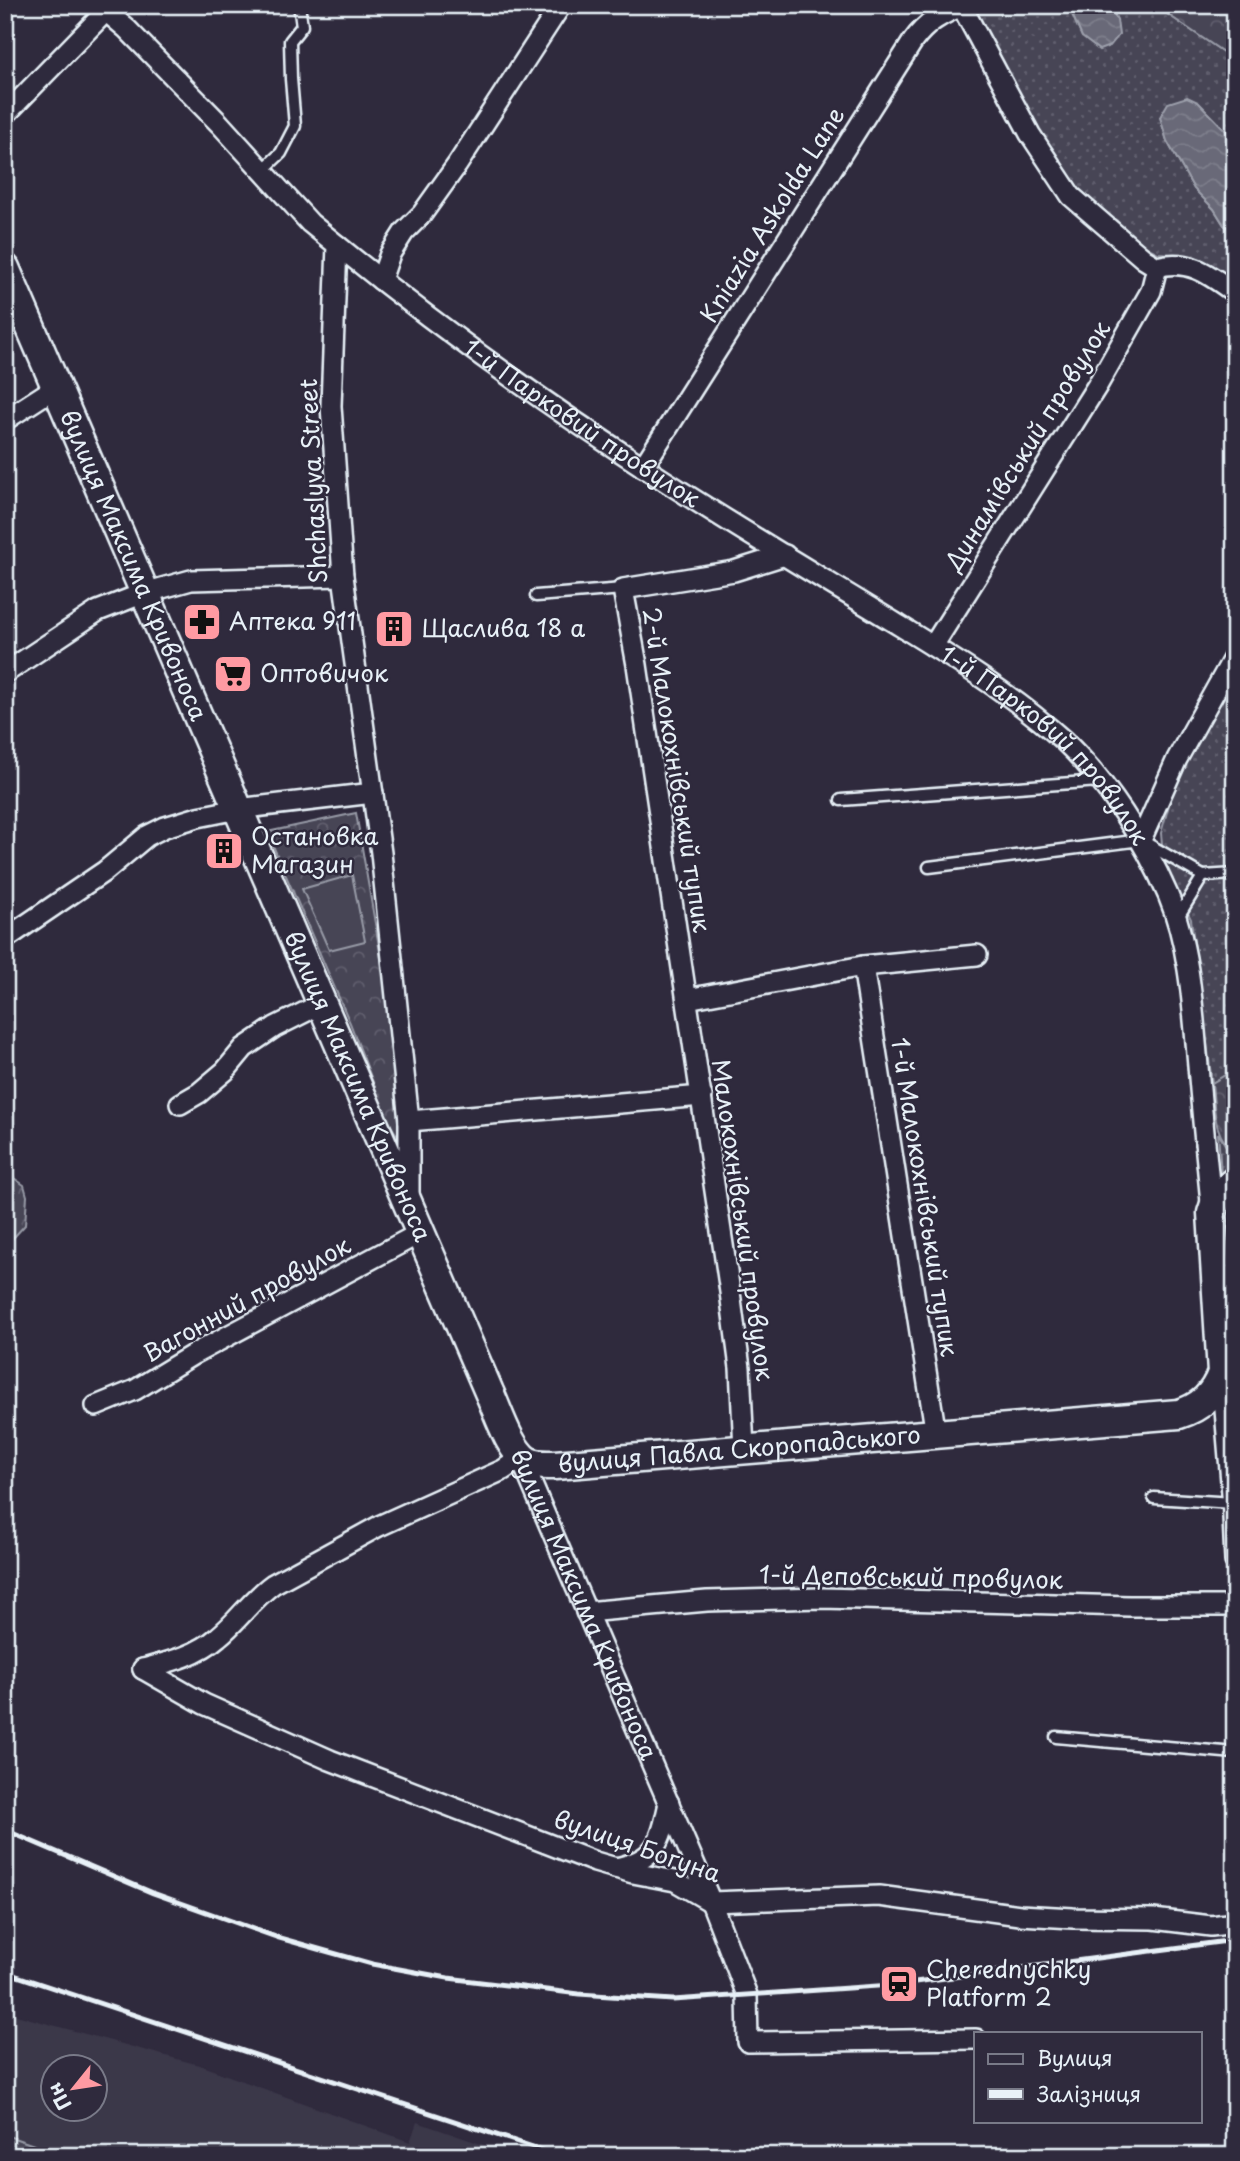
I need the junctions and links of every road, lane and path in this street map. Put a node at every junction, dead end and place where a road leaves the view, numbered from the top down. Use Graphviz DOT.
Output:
graph roads {
  1 [pos="299,5"];
  2 [pos="561,5"];
  3 [pos="961,6"];
  4 [pos="109,9"];
  5 [pos="5,115"];
  6 [pos="263,170"];
  7 [pos="337,245"];
  8 [pos="1157,267"];
  9 [pos="5,268"];
  10 [pos="381,280"];
  11 [pos="1235,293"];
  12 [pos="56,387"];
  13 [pos="5,420"];
  14 [pos="643,467"];
  15 [pos="785,555"];
  16 [pos="343,576"];
  17 [pos="623,589"];
  18 [pos="144,593"];
  19 [pos="536,596"];
  20 [pos="933,646"];
  21 [pos="1235,655"];
  22 [pos="5,673"];
  23 [pos="1099,781"];
  24 [pos="373,793"];
  25 [pos="841,800"];
  26 [pos="238,809"];
  27 [pos="1141,839"];
  28 [pos="929,867"];
  29 [pos="1235,874"];
  30 [pos="1203,876"];
  31 [pos="1176,922"];
  32 [pos="5,939"];
  33 [pos="977,955"];
  34 [pos="863,966"];
  35 [pos="687,999"];
  36 [pos="321,1004"];
  37 [pos="702,1096"];
  38 [pos="180,1104"];
  39 [pos="409,1121"];
  40 [pos="1235,1181"];
  41 [pos="409,1206"];
  42 [pos="1212,1213"];
  43 [pos="420,1233"];
  44 [pos="1228,1379"];
  45 [pos="96,1406"];
  46 [pos="936,1435"];
  47 [pos="744,1449"];
  48 [pos="517,1450"];
  49 [pos="1154,1498"];
  50 [pos="1234,1503"];
  51 [pos="1235,1561"];
  52 [pos="1235,1606"];
  53 [pos="586,1612"];
  54 [pos="1056,1737"];
  55 [pos="1235,1753"];
  56 [pos="669,1803"];
  57 [pos="651,1853"];
  58 [pos="615,1868"];
  59 [pos="664,1879"];
  60 [pos="711,1902"];
  61 [pos="1234,1923"];
  62 [pos="974,2039"];
  1 -- 6 [label="lane"];
  2 -- 10 [label="street"];
  3 -- 8 [label="street"];
  3 -- 14 [label="street, Kniazia Askolda Lane"];
  4 -- 5 [label="street"];
  4 -- 6 [label="street"];
  6 -- 7 [label="street"];
  7 -- 10 [label="street, 1-й Парковий провулок"];
  7 -- 16 [label="street, Shchaslyva Street"];
  8 -- 11 [label="street"];
  8 -- 20 [label="street, Динамівський провулок"];
  9 -- 12 [label="street, вулиця Максима Кривоноса"];
  10 -- 14 [label="street, 1-й Парковий провулок"];
  12 -- 13 [label="street"];
  12 -- 18 [label="street, вулиця Максима Кривоноса"];
  14 -- 15 [label="street, 1-й Парковий провулок"];
  15 -- 17 [label="street, 2-й Малокохнівський тупик"];
  15 -- 20 [label="street, 1-й Парковий провулок"];
  16 -- 18 [label="street"];
  16 -- 24 [label="street, Shchaslyva Street"];
  17 -- 19 [label="lane"];
  17 -- 35 [label="street, 2-й Малокохнівський тупик"];
  18 -- 22 [label="street"];
  18 -- 26 [label="street, вулиця Максима Кривоноса"];
  20 -- 23 [label="street, 1-й Парковий провулок"];
  21 -- 27 [label="street"];
  23 -- 25 [label="lane"];
  23 -- 27 [label="street, 1-й Парковий провулок"];
  24 -- 26 [label="street"];
  24 -- 39 [label="street, Shchaslyva Street"];
  26 -- 32 [label="street"];
  26 -- 36 [label="street, вулиця Максима Кривоноса"];
  27 -- 28 [label="lane"];
  27 -- 30 [label="lane"];
  27 -- 31 [label="street, 1-й Парковий провулок"];
  29 -- 30 [label="lane"];
  30 -- 31 [label="lane"];
  31 -- 42 [label="street, 1-й Парковий провулок"];
  33 -- 34 [label="street"];
  34 -- 35 [label="street"];
  34 -- 46 [label="street, 1-й Малокохнівський тупик"];
  35 -- 37 [label="street, Малокохнівський провулок"];
  36 -- 38 [label="street"];
  36 -- 41 [label="street, вулиця Максима Кривоноса"];
  37 -- 39 [label="street"];
  37 -- 47 [label="street, Малокохнівський провулок"];
  39 -- 41 [label="street, Shchaslyva Street"];
  40 -- 42 [label="street"];
  41 -- 43 [label="street, вулиця Максима Кривоноса"];
  42 -- 44 [label="street, 1-й Парковий провулок"];
  43 -- 45 [label="street, Вагонний провулок"];
  43 -- 48 [label="street, вулиця Максима Кривоноса"];
  44 -- 46 [label="street, вулиця Павла Скоропадського"];
  44 -- 50 [label="street, 1-й Парковий провулок"];
  46 -- 47 [label="street, вулиця Павла Скоропадського"];
  47 -- 48 [label="street, вулиця Павла Скоропадського"];
  48 -- 53 [label="street, вулиця Максима Кривоноса"];
  48 -- 58 [label="street, вулиця Богуна"];
  49 -- 50 [label="lane"];
  50 -- 51 [label="street, 1-й Парковий провулок"];
  52 -- 53 [label="street, 1-й Деповський провулок"];
  53 -- 56 [label="street, вулиця Максима Кривоноса"];
  54 -- 55 [label="lane"];
  56 -- 57 [label="street"];
  56 -- 60 [label="street, вулиця Максима Кривоноса"];
  57 -- 58 [label="street"];
  57 -- 59 [label="street"];
  58 -- 59 [label="street, вулиця Богуна"];
  59 -- 60 [label="street, вулиця Богуна"];
  60 -- 61 [label="street, вулиця Богуна"];
  60 -- 62 [label="street, вулиця Максима Кривоноса"];
}
